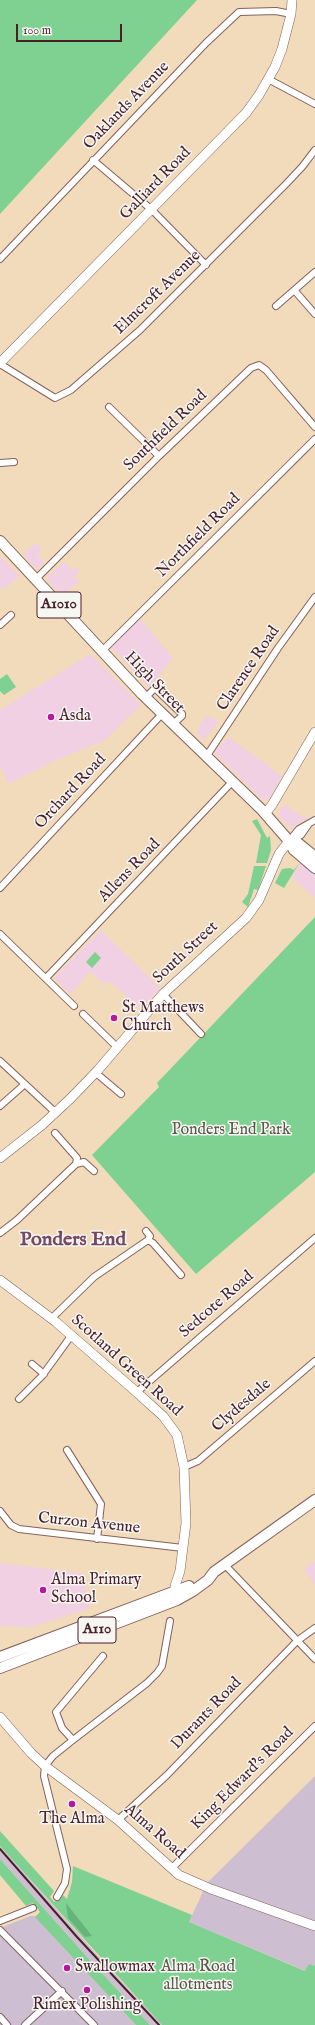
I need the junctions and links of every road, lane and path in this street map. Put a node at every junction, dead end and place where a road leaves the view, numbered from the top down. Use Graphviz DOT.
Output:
graph roads {
  1 [pos="292,0"];
  2 [pos="291,14"];
  3 [pos="268,79"];
  4 [pos="315,104"];
  5 [pos="315,150"];
  6 [pos="93,160"];
  7 [pos="152,210"];
  8 [pos="0,259"];
  9 [pos="206,264"];
  10 [pos="315,272"];
  11 [pos="294,291"];
  12 [pos="276,306"];
  13 [pos="315,314"];
  14 [pos="0,364"];
  15 [pos="109,407"];
  16 [pos="315,427"];
  17 [pos="315,439"];
  18 [pos="158,456"];
  19 [pos="14,462"];
  20 [pos="0,463"];
  21 [pos="0,541"];
  22 [pos="35,580"];
  23 [pos="315,597"];
  24 [pos="11,615"];
  25 [pos="0,625"];
  26 [pos="102,651"];
  27 [pos="146,697"];
  28 [pos="162,714"];
  29 [pos="173,724"];
  30 [pos="315,732"];
  31 [pos="206,757"];
  32 [pos="232,782"];
  33 [pos="266,814"];
  34 [pos="315,820"];
  35 [pos="289,841"];
  36 [pos="315,857"];
  37 [pos="315,868"];
  38 [pos="0,888"];
  39 [pos="0,934"];
  40 [pos="46,978"];
  41 [pos="163,994"];
  42 [pos="74,1006"];
  43 [pos="83,1014"];
  44 [pos="201,1034"];
  45 [pos="118,1048"];
  46 [pos="0,1061"];
  47 [pos="96,1073"];
  48 [pos="25,1084"];
  49 [pos="121,1094"];
  50 [pos="0,1106"];
  51 [pos="56,1113"];
  52 [pos="55,1133"];
  53 [pos="0,1158"];
  54 [pos="76,1164"];
  55 [pos="94,1171"];
  56 [pos="146,1231"];
  57 [pos="0,1233"];
  58 [pos="315,1238"];
  59 [pos="148,1240"];
  60 [pos="181,1274"];
  61 [pos="0,1280"];
  62 [pos="51,1319"];
  63 [pos="71,1336"];
  64 [pos="315,1360"];
  65 [pos="32,1364"];
  66 [pos="44,1374"];
  67 [pos="137,1392"];
  68 [pos="19,1399"];
  69 [pos="67,1450"];
  70 [pos="184,1467"];
  71 [pos="315,1500"];
  72 [pos="0,1511"];
  73 [pos="97,1539"];
  74 [pos="183,1548"];
  75 [pos="225,1565"];
  76 [pos="180,1571"];
  77 [pos="192,1588"];
  78 [pos="176,1592"];
  79 [pos="170,1621"];
  80 [pos="315,1628"];
  81 [pos="297,1641"];
  82 [pos="103,1656"];
  83 [pos="0,1657"];
  84 [pos="315,1659"];
  85 [pos="0,1668"];
  86 [pos="0,1717"];
  87 [pos="315,1726"];
  88 [pos="73,1740"];
  89 [pos="45,1766"];
  90 [pos="118,1820"];
  91 [pos="172,1868"];
  92 [pos="57,1897"];
  93 [pos="33,1908"];
  94 [pos="0,1922"];
  95 [pos="315,1926"];
  96 [pos="0,1930"];
  97 [pos="62,1991"];
  98 [pos="0,2017"];
  99 [pos="7,2025"];
  100 [pos="25,2025"];
  101 [pos="94,2025"];
  1 -- 2 [label="street, Galliard Road"];
  2 -- 3 [label="street, Galliard Road"];
  2 -- 6 [label="street, Oaklands Avenue"];
  3 -- 4 [label="street"];
  3 -- 7 [label="street, Galliard Road"];
  5 -- 9 [label="street, Elmcroft Avenue"];
  6 -- 7 [label="street"];
  6 -- 8 [label="street, Oaklands Avenue"];
  7 -- 9 [label="street"];
  7 -- 14 [label="street, Galliard Road"];
  9 -- 14 [label="street, Elmcroft Avenue"];
  10 -- 11 [label="street"];
  11 -- 12 [label="street"];
  11 -- 13 [label="street"];
  15 -- 18 [label="street"];
  16 -- 18 [label="street, Southfield Road"];
  17 -- 26 [label="street, Northfield Road"];
  18 -- 22 [label="street, Southfield Road"];
  19 -- 20 [label="street"];
  21 -- 22 [label="main road, High Street / A1010"];
  22 -- 26 [label="main road, High Street / A1010"];
  23 -- 31 [label="street, Clarence Road"];
  24 -- 25 [label="street"];
  26 -- 27 [label="main road, High Street / A1010"];
  27 -- 28 [label="main road, High Street / A1010"];
  27 -- 29 [label="street"];
  28 -- 29 [label="main road, High Street / A1010"];
  28 -- 38 [label="street, Orchard Road"];
  29 -- 31 [label="main road, High Street / A1010"];
  30 -- 33 [label="street"];
  31 -- 32 [label="main road, High Street / A1010"];
  32 -- 33 [label="main road, High Street / A1010"];
  32 -- 40 [label="street, Allens Road"];
  33 -- 35 [label="main road, High Street / A1010"];
  34 -- 35 [label="street"];
  35 -- 36 [label="main road, High Street / A1010"];
  35 -- 37 [label="main road, High Street / A1010"];
  35 -- 41 [label="street, South Street"];
  39 -- 40 [label="street"];
  40 -- 42 [label="street"];
  41 -- 44 [label="street"];
  41 -- 45 [label="street, South Street"];
  43 -- 45 [label="street"];
  45 -- 47 [label="street, South Street"];
  46 -- 48 [label="street"];
  47 -- 49 [label="street"];
  47 -- 51 [label="street, South Street"];
  48 -- 50 [label="street"];
  48 -- 51 [label="street"];
  51 -- 53 [label="street, South Street"];
  52 -- 54 [label="street"];
  54 -- 55 [label="street"];
  54 -- 57 [label="street"];
  56 -- 59 [label="street"];
  58 -- 67 [label="street, Sedcote Road"];
  59 -- 60 [label="street"];
  59 -- 62 [label="street"];
  61 -- 62 [label="street, Scotland Green Road"];
  62 -- 63 [label="street, Scotland Green Road"];
  63 -- 66 [label="street"];
  63 -- 67 [label="street, Scotland Green Road"];
  64 -- 70 [label="street, Clydesdale"];
  65 -- 66 [label="street"];
  66 -- 68 [label="street"];
  67 -- 70 [label="street, Scotland Green Road"];
  69 -- 73 [label="street"];
  70 -- 74 [label="street, Scotland Green Road"];
  71 -- 75 [label="main road, A110"];
  72 -- 73 [label="street, Curzon Avenue"];
  73 -- 74 [label="street, Curzon Avenue"];
  74 -- 76 [label="street, Scotland Green Road"];
  75 -- 77 [label="main road, A110"];
  75 -- 81 [label="street"];
  76 -- 77 [label="street"];
  76 -- 78 [label="street, Scotland Green Road"];
  77 -- 78 [label="main road"];
  77 -- 85 [label="main road, A110"];
  78 -- 83 [label="main road, A110"];
  79 -- 88 [label="street"];
  80 -- 81 [label="street, Durants Road"];
  81 -- 84 [label="street"];
  81 -- 90 [label="street, Durants Road"];
  82 -- 88 [label="street"];
  86 -- 89 [label="street, Alma Road"];
  87 -- 91 [label="street, King Edward's Road"];
  88 -- 89 [label="street"];
  89 -- 90 [label="street, Alma Road"];
  89 -- 92 [label="street"];
  90 -- 91 [label="street, Alma Road"];
  91 -- 95 [label="street, Alma Road"];
  93 -- 94 [label="street"];
  96 -- 97 [label="street"];
  97 -- 100 [label="street"];
  97 -- 101 [label="street"];
  98 -- 99 [label="street"];
}
